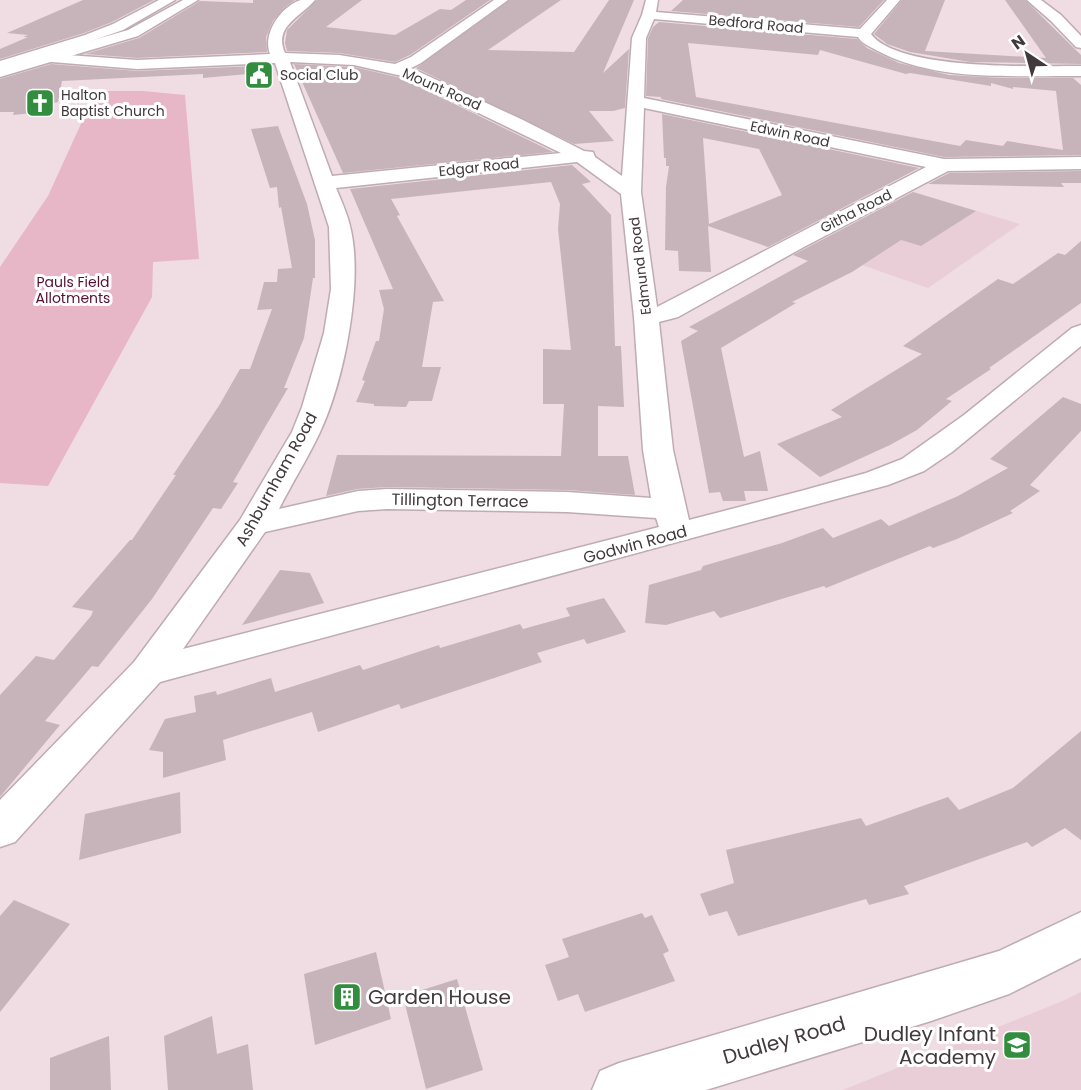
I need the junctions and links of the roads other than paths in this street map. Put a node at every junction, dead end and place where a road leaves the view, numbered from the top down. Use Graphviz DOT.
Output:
graph roads {
  1 [pos="169,0"];
  2 [pos="192,0"];
  3 [pos="309,0"];
  4 [pos="502,0"];
  5 [pos="1033,0"];
  6 [pos="871,1"];
  7 [pos="893,1"];
  8 [pos="650,7"];
  9 [pos="1047,11"];
  10 [pos="1070,11"];
  11 [pos="864,33"];
  12 [pos="28,42"];
  13 [pos="1081,44"];
  14 [pos="56,52"];
  15 [pos="281,58"];
  16 [pos="3,69"];
  17 [pos="397,69"];
  18 [pos="1081,71"];
  19 [pos="636,101"];
  20 [pos="633,151"];
  21 [pos="583,156"];
  22 [pos="1081,163"];
  23 [pos="944,165"];
  24 [pos="325,183"];
  25 [pos="631,192"];
  26 [pos="646,316"];
  27 [pos="1081,333"];
  28 [pos="673,521"];
  29 [pos="254,524"];
  30 [pos="147,672"];
  31 [pos="0,829"];
  32 [pos="1081,934"];
  33 [pos="619,1090"];
  1 -- 14 [label="main road"];
  2 -- 14 [label="main road"];
  3 -- 15 [label="main road, Ashburnham Road"];
  4 -- 17 [label="main road"];
  5 -- 9 [label="main road"];
  6 -- 7 [label="main road"];
  7 -- 11 [label="main road"];
  8 -- 11 [label="main road, Bedford Road"];
  8 -- 19 [label="main road, Edmund Road"];
  9 -- 10 [label="main road"];
  9 -- 13 [label="main road"];
  11 -- 18 [label="main road"];
  12 -- 14 [label="main road, Mount Road"];
  14 -- 15 [label="main road, Mount Road"];
  14 -- 16 [label="main road"];
  15 -- 17 [label="main road, Mount Road"];
  15 -- 24 [label="main road, Ashburnham Road"];
  17 -- 21 [label="main road, Mount Road"];
  19 -- 20 [label="main road, Edmund Road"];
  19 -- 23 [label="main road, Edwin Road"];
  20 -- 21 [label="main road, Edgar Road"];
  20 -- 25 [label="main road, Edmund Road"];
  21 -- 24 [label="main road, Edgar Road"];
  21 -- 25 [label="main road, Mount Road"];
  22 -- 23 [label="main road, Githa Road"];
  23 -- 26 [label="main road, Githa Road"];
  24 -- 29 [label="main road, Ashburnham Road"];
  25 -- 26 [label="main road, Edmund Road"];
  26 -- 28 [label="main road, Edmund Road"];
  27 -- 28 [label="main road, Godwin Road"];
  28 -- 29 [label="main road, Tillington Terrace"];
  28 -- 30 [label="main road, Godwin Road"];
  29 -- 30 [label="main road, Ashburnham Road"];
  30 -- 31 [label="main road, Ashburnham Road"];
  32 -- 33 [label="main road, Dudley Road"];
}
